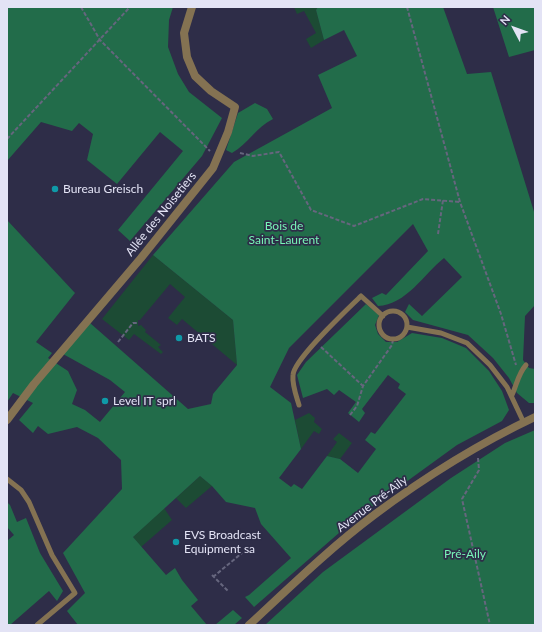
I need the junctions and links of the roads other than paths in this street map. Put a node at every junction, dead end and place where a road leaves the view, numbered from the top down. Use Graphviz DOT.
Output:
graph roads {
  1 [pos="192,7"];
  2 [pos="383,316"];
  3 [pos="407,327"];
  4 [pos="526,365"];
  5 [pos="512,395"];
  6 [pos="299,405"];
  7 [pos="535,418"];
  8 [pos="7,420"];
  9 [pos="524,422"];
  10 [pos="7,479"];
  11 [pos="37,625"];
  12 [pos="249,625"];
  1 -- 8 [label="street, Allée des Noisetiers"];
  2 -- 3 [label="lane"];
  2 -- 3 [label="lane"];
  2 -- 6 [label="lane"];
  3 -- 5 [label="lane"];
  4 -- 5 [label="lane"];
  5 -- 9 [label="lane"];
  7 -- 9 [label="street, Avenue Pré-Aily"];
  9 -- 12 [label="street, Avenue Pré-Aily"];
  10 -- 11 [label="lane"];
}
